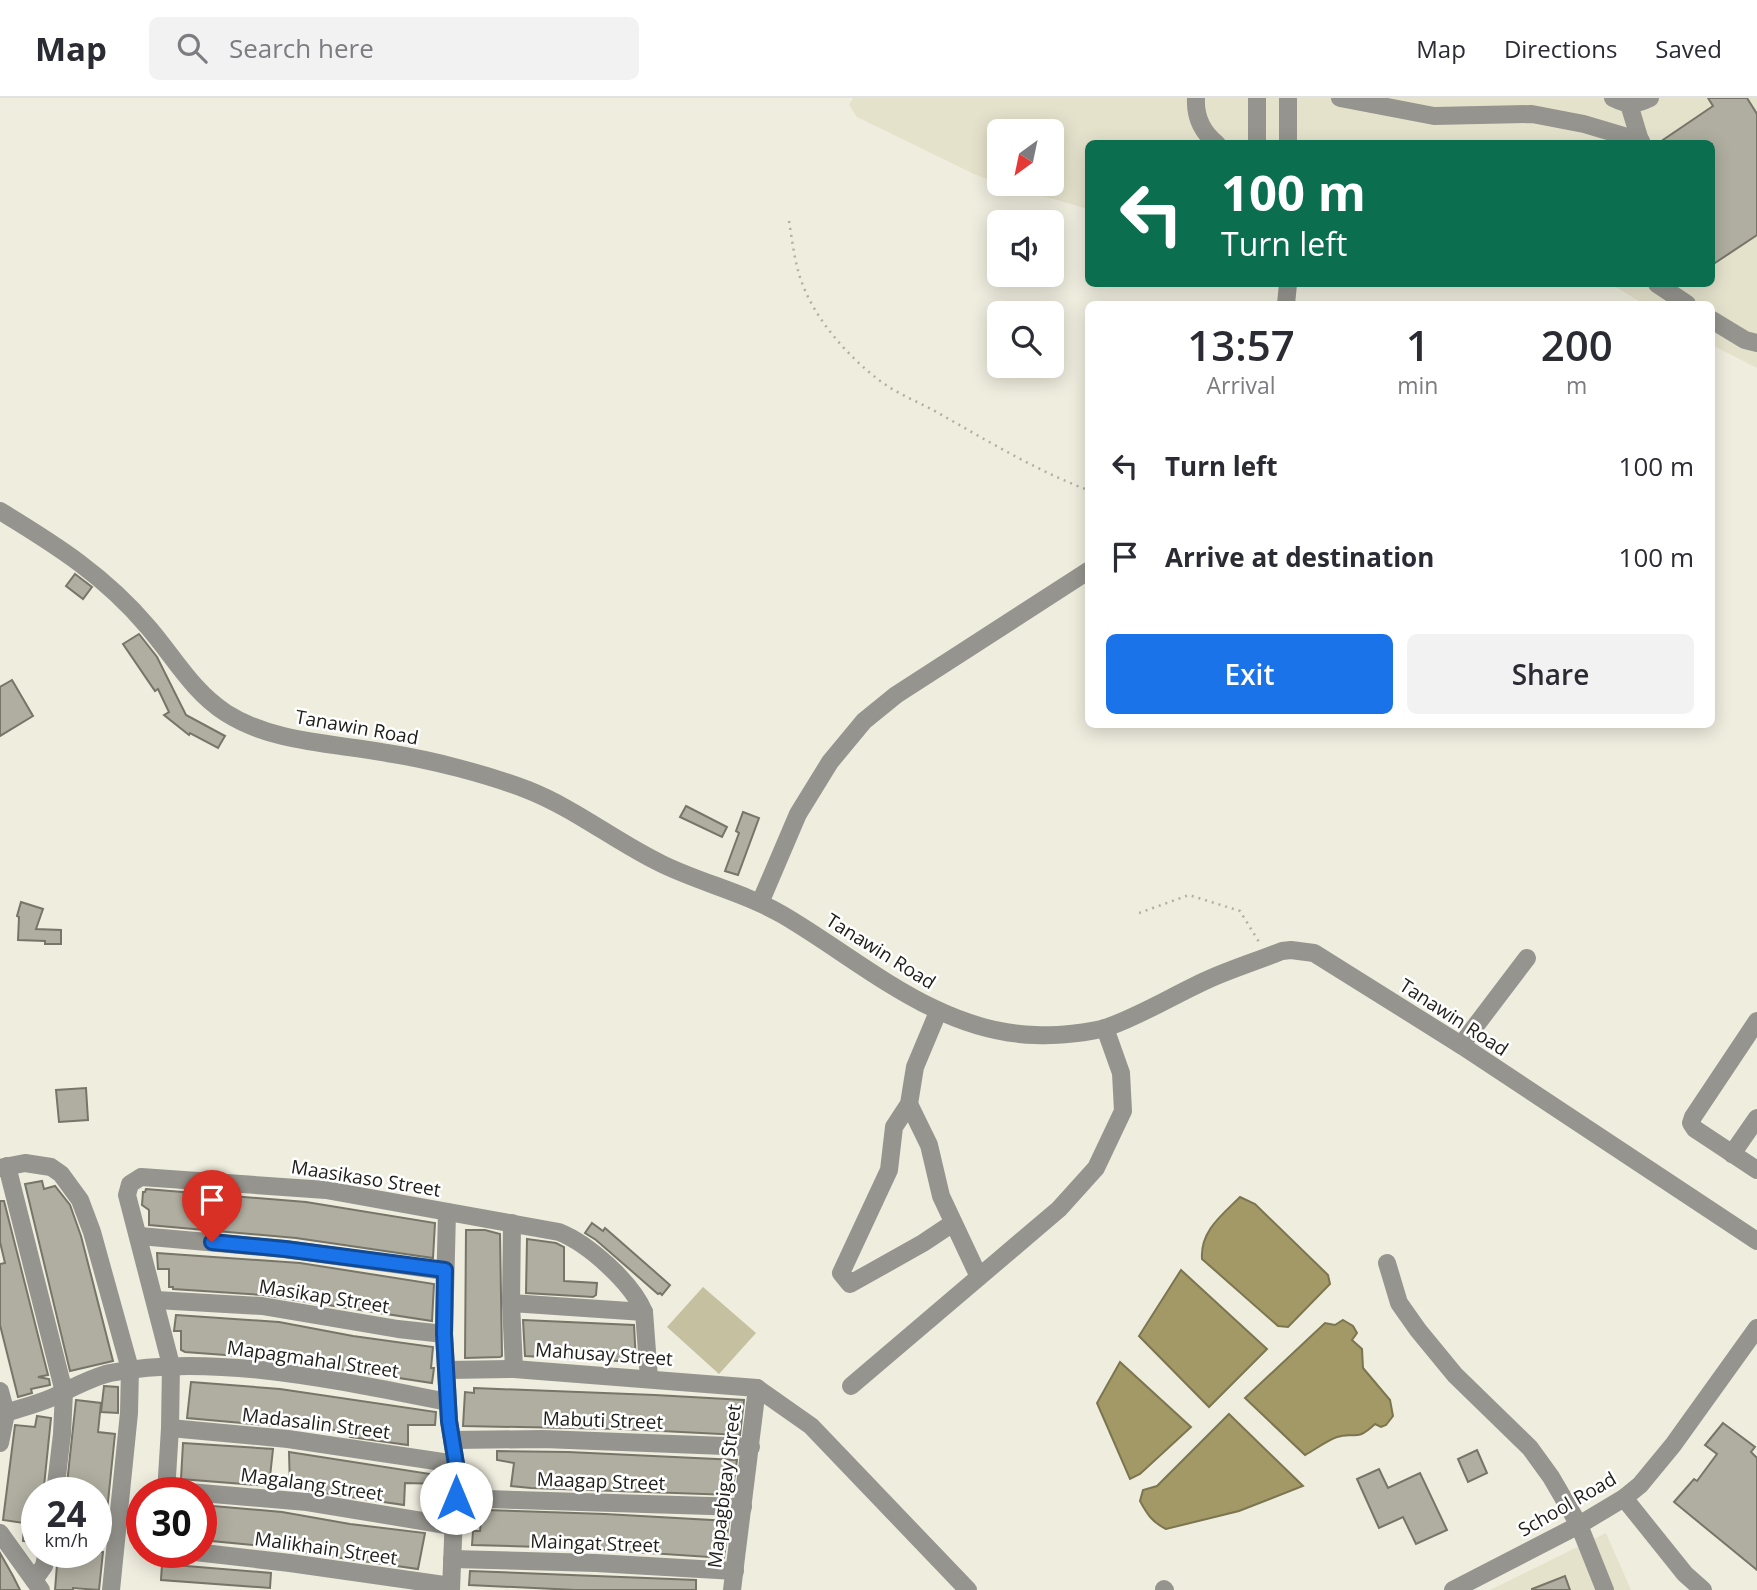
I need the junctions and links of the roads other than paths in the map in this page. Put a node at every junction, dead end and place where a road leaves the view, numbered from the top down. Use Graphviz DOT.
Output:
graph roads {
  1 [pos="1196,98"];
  2 [pos="1257,98"];
  3 [pos="1288,98"];
  4 [pos="1340,98"];
  5 [pos="1650,98"];
  6 [pos="1621,101"];
  7 [pos="1515,106"];
  8 [pos="1213,140"];
  9 [pos="1257,140"];
  10 [pos="1288,140"];
  11 [pos="1635,140"];
  12 [pos="1640,140"];
  13 [pos="1662,287"];
  14 [pos="1682,301"];
  15 [pos="1715,322"];
  16 [pos="1757,344"];
  17 [pos="0,511"];
  18 [pos="1085,573"];
  19 [pos="760,903"];
  20 [pos="1527,958"];
  21 [pos="939,1012"];
  22 [pos="1757,1021"];
  23 [pos="1105,1028"];
  24 [pos="1461,1045"];
  25 [pos="909,1104"];
  26 [pos="1757,1118"];
  27 [pos="1732,1154"];
  28 [pos="4,1167"];
  29 [pos="1757,1170"];
  30 [pos="447,1212"];
  31 [pos="512,1223"];
  32 [pos="953,1223"];
  33 [pos="140,1236"];
  34 [pos="1757,1241"];
  35 [pos="1387,1263"];
  36 [pos="445,1270"];
  37 [pos="979,1277"];
  38 [pos="156,1300"];
  39 [pos="511,1303"];
  40 [pos="645,1312"];
  41 [pos="1757,1328"];
  42 [pos="444,1334"];
  43 [pos="171,1365"];
  44 [pos="130,1369"];
  45 [pos="514,1369"];
  46 [pos="448,1370"];
  47 [pos="649,1378"];
  48 [pos="851,1386"];
  49 [pos="757,1388"];
  50 [pos="0,1391"];
  51 [pos="64,1392"];
  52 [pos="449,1402"];
  53 [pos="6,1413"];
  54 [pos="170,1428"];
  55 [pos="453,1440"];
  56 [pos="0,1443"];
  57 [pos="751,1447"];
  58 [pos="456,1464"];
  59 [pos="57,1477"];
  60 [pos="167,1477"];
  61 [pos="217,1495"];
  62 [pos="456,1498"];
  63 [pos="1624,1498"];
  64 [pos="743,1507"];
  65 [pos="1579,1525"];
  66 [pos="453,1526"];
  67 [pos="0,1533"];
  68 [pos="217,1555"];
  69 [pos="452,1559"];
  70 [pos="43,1568"];
  71 [pos="735,1571"];
  72 [pos="37,1585"];
  73 [pos="451,1588"];
  74 [pos="111,1590"];
  75 [pos="732,1590"];
  76 [pos="968,1590"];
  77 [pos="1453,1590"];
  78 [pos="1605,1590"];
  79 [pos="1703,1590"];
  1 -- 8 [label="street"];
  2 -- 9 [label="street"];
  3 -- 10 [label="street"];
  4 -- 7 [label="street"];
  5 -- 6 [label="street"];
  6 -- 12 [label="street"];
  7 -- 11 [label="street"];
  13 -- 14 [label="street"];
  15 -- 16 [label="street"];
  17 -- 19 [label="street, Tanawin Road"];
  18 -- 19 [label="street"];
  19 -- 21 [label="street, Tanawin Road"];
  20 -- 24 [label="street"];
  21 -- 23 [label="street, Tanawin Road"];
  21 -- 25 [label="street"];
  22 -- 27 [label="street"];
  23 -- 24 [label="street, Tanawin Road"];
  23 -- 37 [label="street"];
  24 -- 34 [label="street, Tanawin Road"];
  25 -- 32 [label="street"];
  25 -- 32 [label="street"];
  26 -- 27 [label="street"];
  27 -- 29 [label="street"];
  28 -- 44 [label="street"];
  28 -- 51 [label="street"];
  30 -- 31 [label="street, Maasikaso Street"];
  30 -- 33 [label="street, Maasikaso Street"];
  30 -- 36 [label="street"];
  31 -- 39 [label="street"];
  31 -- 40 [label="street, Maasikaso Street"];
  32 -- 37 [label="street"];
  33 -- 36 [label="street"];
  33 -- 38 [label="street, Maasikaso Street"];
  35 -- 65 [label="street"];
  36 -- 42 [label="street"];
  37 -- 48 [label="street"];
  38 -- 42 [label="street, Masikap Street"];
  38 -- 43 [label="street, Maasikaso Street"];
  39 -- 40 [label="street"];
  39 -- 45 [label="street"];
  40 -- 47 [label="street"];
  41 -- 63 [label="street, School Road"];
  42 -- 46 [label="street"];
  43 -- 44 [label="street, Mapagmahal Street"];
  43 -- 52 [label="street, Mapagmahal Street"];
  43 -- 54 [label="street, Maasikaso Street"];
  44 -- 51 [label="street, Mapagmahal Street"];
  44 -- 74 [label="street"];
  45 -- 46 [label="street, Mahusay Street"];
  45 -- 47 [label="street, Mahusay Street"];
  46 -- 52 [label="street"];
  47 -- 49 [label="street, Mahusay Street"];
  49 -- 57 [label="street, Mapagbigay Street"];
  49 -- 76 [label="street"];
  50 -- 53 [label="street"];
  51 -- 53 [label="street, Mapagmahal Street"];
  51 -- 59 [label="street"];
  52 -- 55 [label="street"];
  53 -- 56 [label="street"];
  54 -- 58 [label="street, Madasalin Street"];
  54 -- 60 [label="street, Maasikaso Street"];
  55 -- 57 [label="street, Mabuti Street"];
  55 -- 58 [label="street"];
  57 -- 64 [label="street, Mapagbigay Street"];
  58 -- 62 [label="street"];
  61 -- 66 [label="street, Magalang Street"];
  62 -- 64 [label="street, Maagap Street"];
  62 -- 66 [label="street"];
  63 -- 65 [label="street, School Road"];
  63 -- 79 [label="street"];
  64 -- 71 [label="street, Mapagbigay Street"];
  65 -- 77 [label="street, School Road"];
  65 -- 78 [label="street"];
  66 -- 69 [label="street"];
  67 -- 72 [label="street"];
  68 -- 73 [label="street, Malikhain Street"];
  69 -- 71 [label="street, Maingat Street"];
  69 -- 73 [label="street"];
  70 -- 72 [label="street"];
  71 -- 75 [label="street, Mapagbigay Street"];
}
